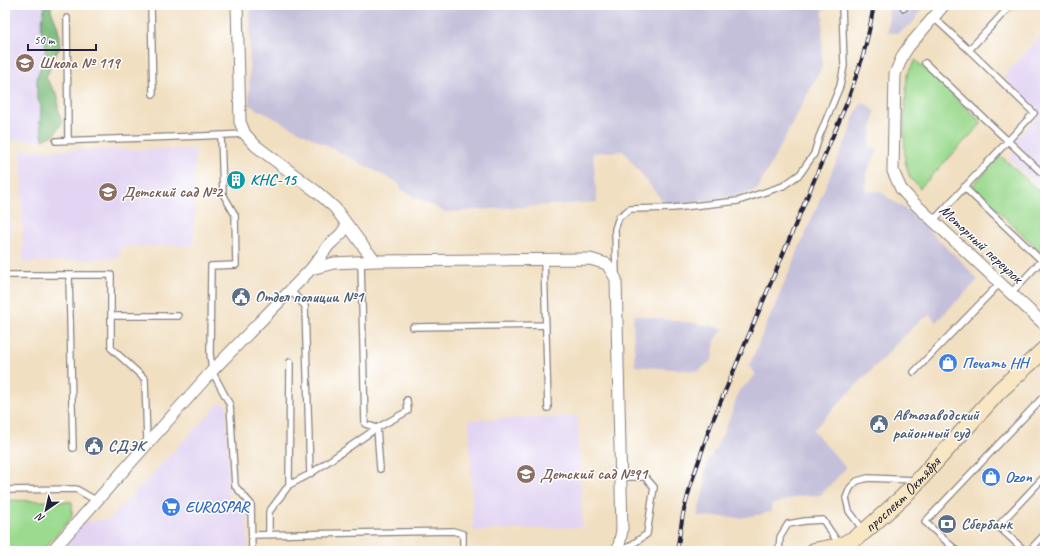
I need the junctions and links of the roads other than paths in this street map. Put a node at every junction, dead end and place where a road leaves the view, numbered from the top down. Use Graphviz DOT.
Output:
graph roads {
  1 [pos="151,5"];
  2 [pos="238,5"];
  3 [pos="842,5"];
  4 [pos="944,5"];
  5 [pos="1011,5"];
  6 [pos="933,17"];
  7 [pos="67,18"];
  8 [pos="969,50"];
  9 [pos="925,63"];
  10 [pos="153,94"];
  11 [pos="245,134"];
  12 [pos="221,136"];
  13 [pos="56,140"];
  14 [pos="68,140"];
  15 [pos="1008,140"];
  16 [pos="1041,172"];
  17 [pos="964,187"];
  18 [pos="933,221"];
  19 [pos="354,234"];
  20 [pos="328,247"];
  21 [pos="1043,259"];
  22 [pos="544,260"];
  23 [pos="376,261"];
  24 [pos="357,262"];
  25 [pos="340,263"];
  26 [pos="311,269"];
  27 [pos="5,275"];
  28 [pos="69,275"];
  29 [pos="616,279"];
  30 [pos="1000,283"];
  31 [pos="290,290"];
  32 [pos="1011,293"];
  33 [pos="111,316"];
  34 [pos="178,316"];
  35 [pos="546,325"];
  36 [pos="1045,325"];
  37 [pos="413,327"];
  38 [pos="1045,349"];
  39 [pos="290,362"];
  40 [pos="212,371"];
  41 [pos="914,372"];
  42 [pos="1045,395"];
  43 [pos="407,400"];
  44 [pos="548,408"];
  45 [pos="377,428"];
  46 [pos="147,444"];
  47 [pos="73,448"];
  48 [pos="380,469"];
  49 [pos="310,474"];
  50 [pos="1045,476"];
  51 [pos="621,477"];
  52 [pos="920,480"];
  53 [pos="289,485"];
  54 [pos="5,490"];
  55 [pos="97,501"];
  56 [pos="865,531"];
  57 [pos="1045,534"];
  58 [pos="252,535"];
  59 [pos="269,535"];
  60 [pos="842,548"];
  61 [pos="52,551"];
  62 [pos="252,551"];
  63 [pos="463,551"];
  64 [pos="618,551"];
  65 [pos="623,551"];
  66 [pos="779,551"];
  67 [pos="814,551"];
  68 [pos="957,551"];
  69 [pos="1025,551"];
  70 [pos="1028,551"];
  1 -- 10 [label="lane"];
  2 -- 11 [label="street"];
  3 -- 29 [label="lane"];
  4 -- 6 [label="street, Моторный переулок"];
  5 -- 8 [label="lane"];
  6 -- 8 [label="lane"];
  6 -- 18 [label="street, Моторный переулок"];
  7 -- 14 [label="lane"];
  8 -- 15 [label="lane"];
  9 -- 15 [label="lane"];
  11 -- 12 [label="lane"];
  11 -- 19 [label="street"];
  12 -- 14 [label="lane"];
  12 -- 40 [label="lane"];
  13 -- 14 [label="lane"];
  15 -- 16 [label="lane"];
  15 -- 17 [label="lane"];
  17 -- 18 [label="lane"];
  17 -- 21 [label="lane"];
  18 -- 30 [label="street, Моторный переулок"];
  19 -- 20 [label="street"];
  19 -- 23 [label="street"];
  19 -- 24 [label="street"];
  20 -- 25 [label="street"];
  20 -- 26 [label="street"];
  21 -- 32 [label="lane"];
  22 -- 23 [label="street"];
  22 -- 29 [label="street"];
  22 -- 35 [label="lane"];
  23 -- 24 [label="street"];
  24 -- 25 [label="street"];
  24 -- 45 [label="lane"];
  25 -- 26 [label="street"];
  26 -- 31 [label="street"];
  27 -- 28 [label="lane"];
  28 -- 33 [label="lane"];
  28 -- 47 [label="lane"];
  29 -- 51 [label="street"];
  30 -- 32 [label="street, Моторный переулок"];
  30 -- 41 [label="lane"];
  31 -- 40 [label="street"];
  31 -- 49 [label="lane"];
  32 -- 36 [label="street, Моторный переулок"];
  33 -- 34 [label="lane"];
  33 -- 46 [label="lane"];
  35 -- 37 [label="lane"];
  35 -- 44 [label="lane"];
  38 -- 52 [label="main road, проспект Октября"];
  39 -- 53 [label="lane"];
  40 -- 46 [label="street"];
  40 -- 58 [label="lane"];
  42 -- 68 [label="lane"];
  43 -- 45 [label="lane"];
  45 -- 48 [label="lane"];
  45 -- 49 [label="lane"];
  46 -- 55 [label="street"];
  49 -- 53 [label="lane"];
  50 -- 69 [label="lane"];
  51 -- 64 [label="street"];
  51 -- 65 [label="lane"];
  52 -- 56 [label="main road, проспект Октября"];
  52 -- 56 [label="lane"];
  53 -- 59 [label="lane"];
  54 -- 55 [label="lane"];
  55 -- 61 [label="street"];
  56 -- 60 [label="main road, проспект Октября"];
  57 -- 70 [label="lane"];
  58 -- 59 [label="lane"];
  58 -- 62 [label="lane"];
  59 -- 63 [label="lane"];
  60 -- 66 [label="lane"];
  60 -- 67 [label="main road, проспект Октября"];
}
